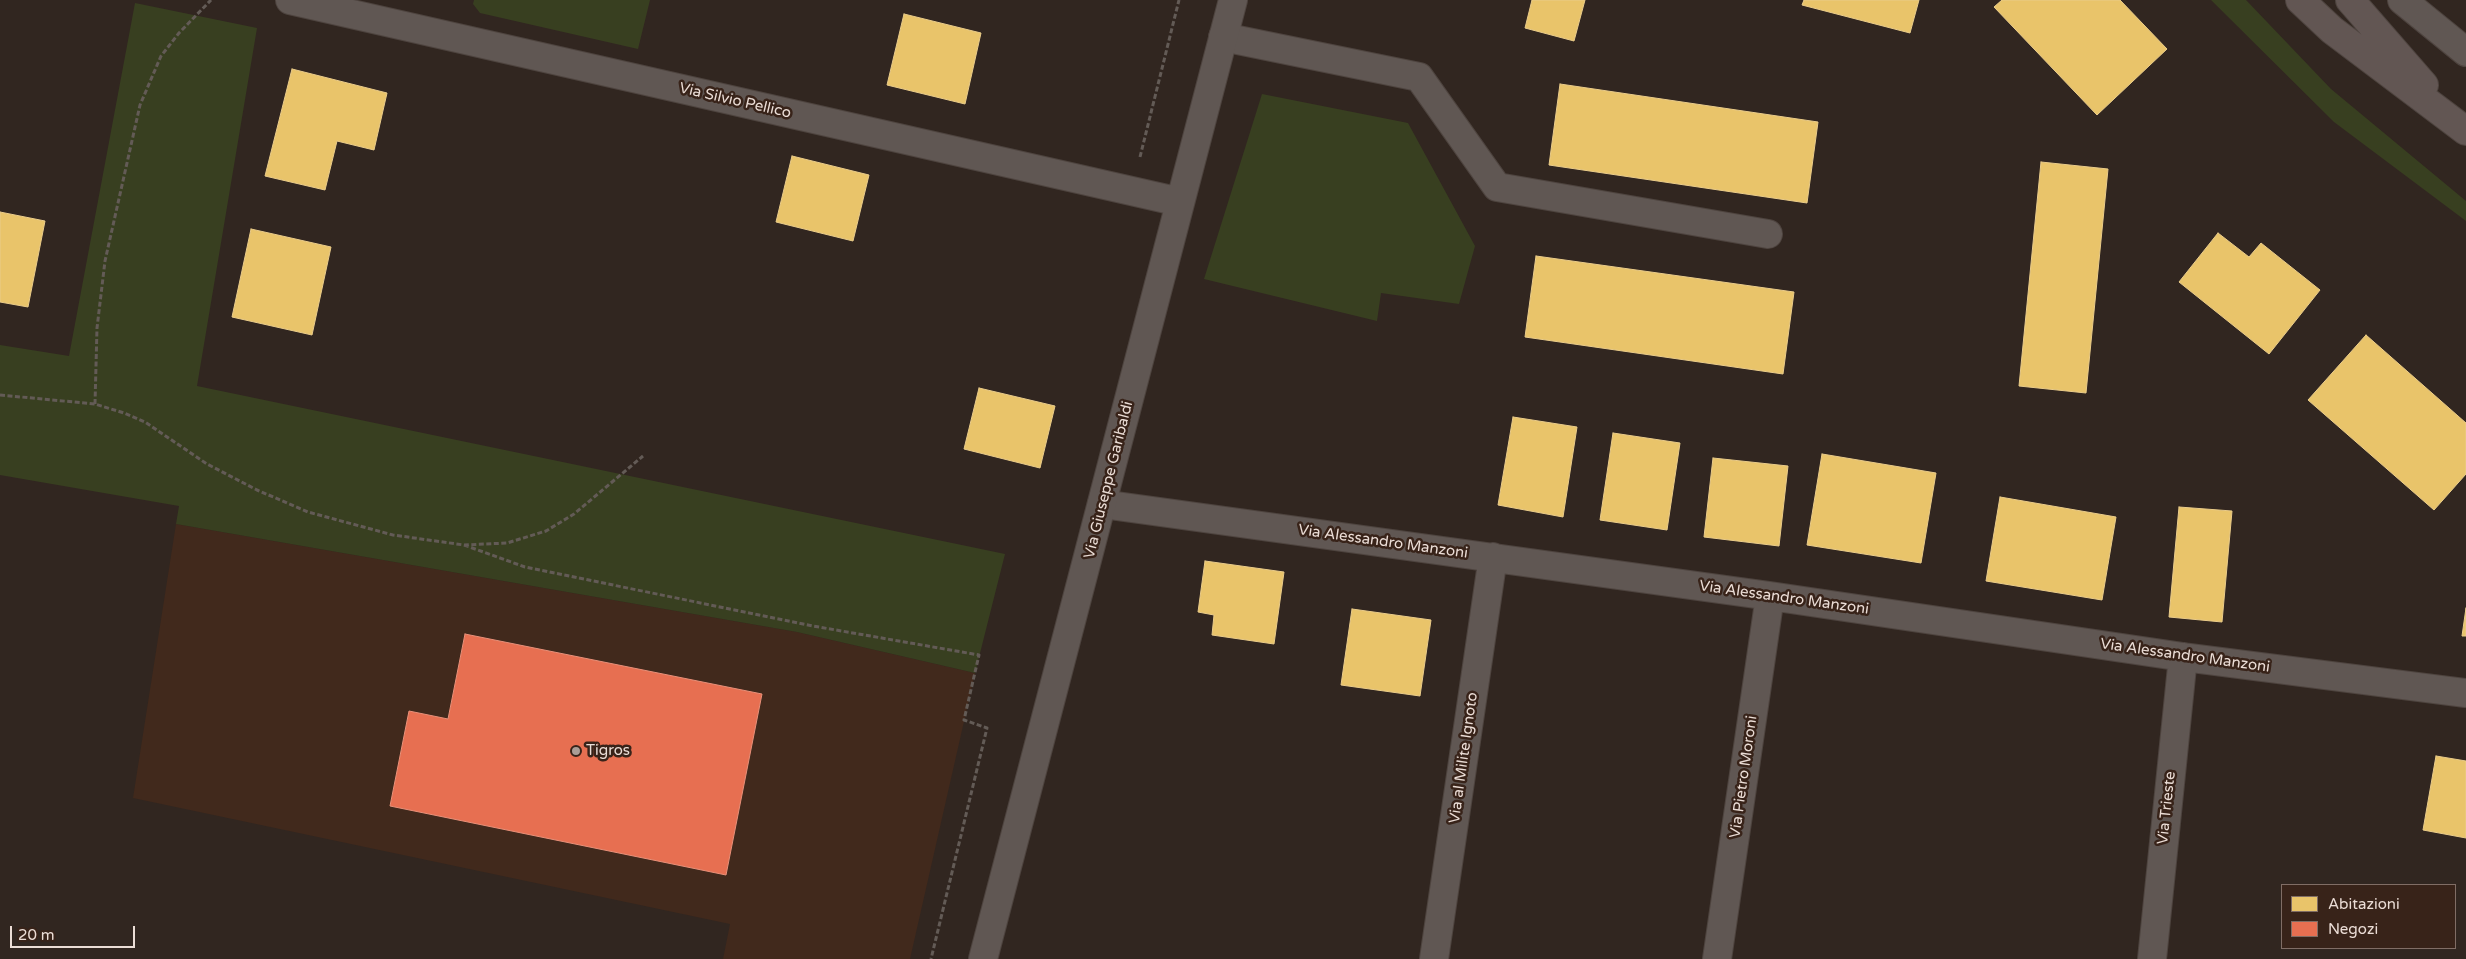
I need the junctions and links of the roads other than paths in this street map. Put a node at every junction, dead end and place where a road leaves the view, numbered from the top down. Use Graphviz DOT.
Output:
graph roads {
  1 [pos="290,0"];
  2 [pos="1232,0"];
  3 [pos="2300,0"];
  4 [pos="2350,0"];
  5 [pos="2402,0"];
  6 [pos="1223,37"];
  7 [pos="2466,52"];
  8 [pos="2460,126"];
  9 [pos="1180,202"];
  10 [pos="1768,234"];
  11 [pos="1102,504"];
  12 [pos="1494,557"];
  13 [pos="1770,596"];
  14 [pos="2183,657"];
  15 [pos="2466,693"];
  16 [pos="983,959"];
  17 [pos="1434,959"];
  18 [pos="1717,959"];
  19 [pos="2152,959"];
  1 -- 9 [label="street, Via Silvio Pellico"];
  2 -- 6 [label="street, Via Giuseppe Garibaldi"];
  3 -- 8 [label="main road"];
  4 -- 8 [label="main road"];
  5 -- 7 [label="street"];
  6 -- 9 [label="street, Via Giuseppe Garibaldi"];
  6 -- 10 [label="street"];
  9 -- 11 [label="street, Via Giuseppe Garibaldi"];
  11 -- 12 [label="street, Via Alessandro Manzoni"];
  11 -- 16 [label="street, Via Giuseppe Garibaldi"];
  12 -- 13 [label="street, Via Alessandro Manzoni"];
  12 -- 17 [label="street, Via al Milite Ignoto"];
  13 -- 14 [label="street, Via Alessandro Manzoni"];
  13 -- 18 [label="street, Via Pietro Moroni"];
  14 -- 15 [label="street, Via Alessandro Manzoni"];
  14 -- 19 [label="street, Via Trieste"];
}
